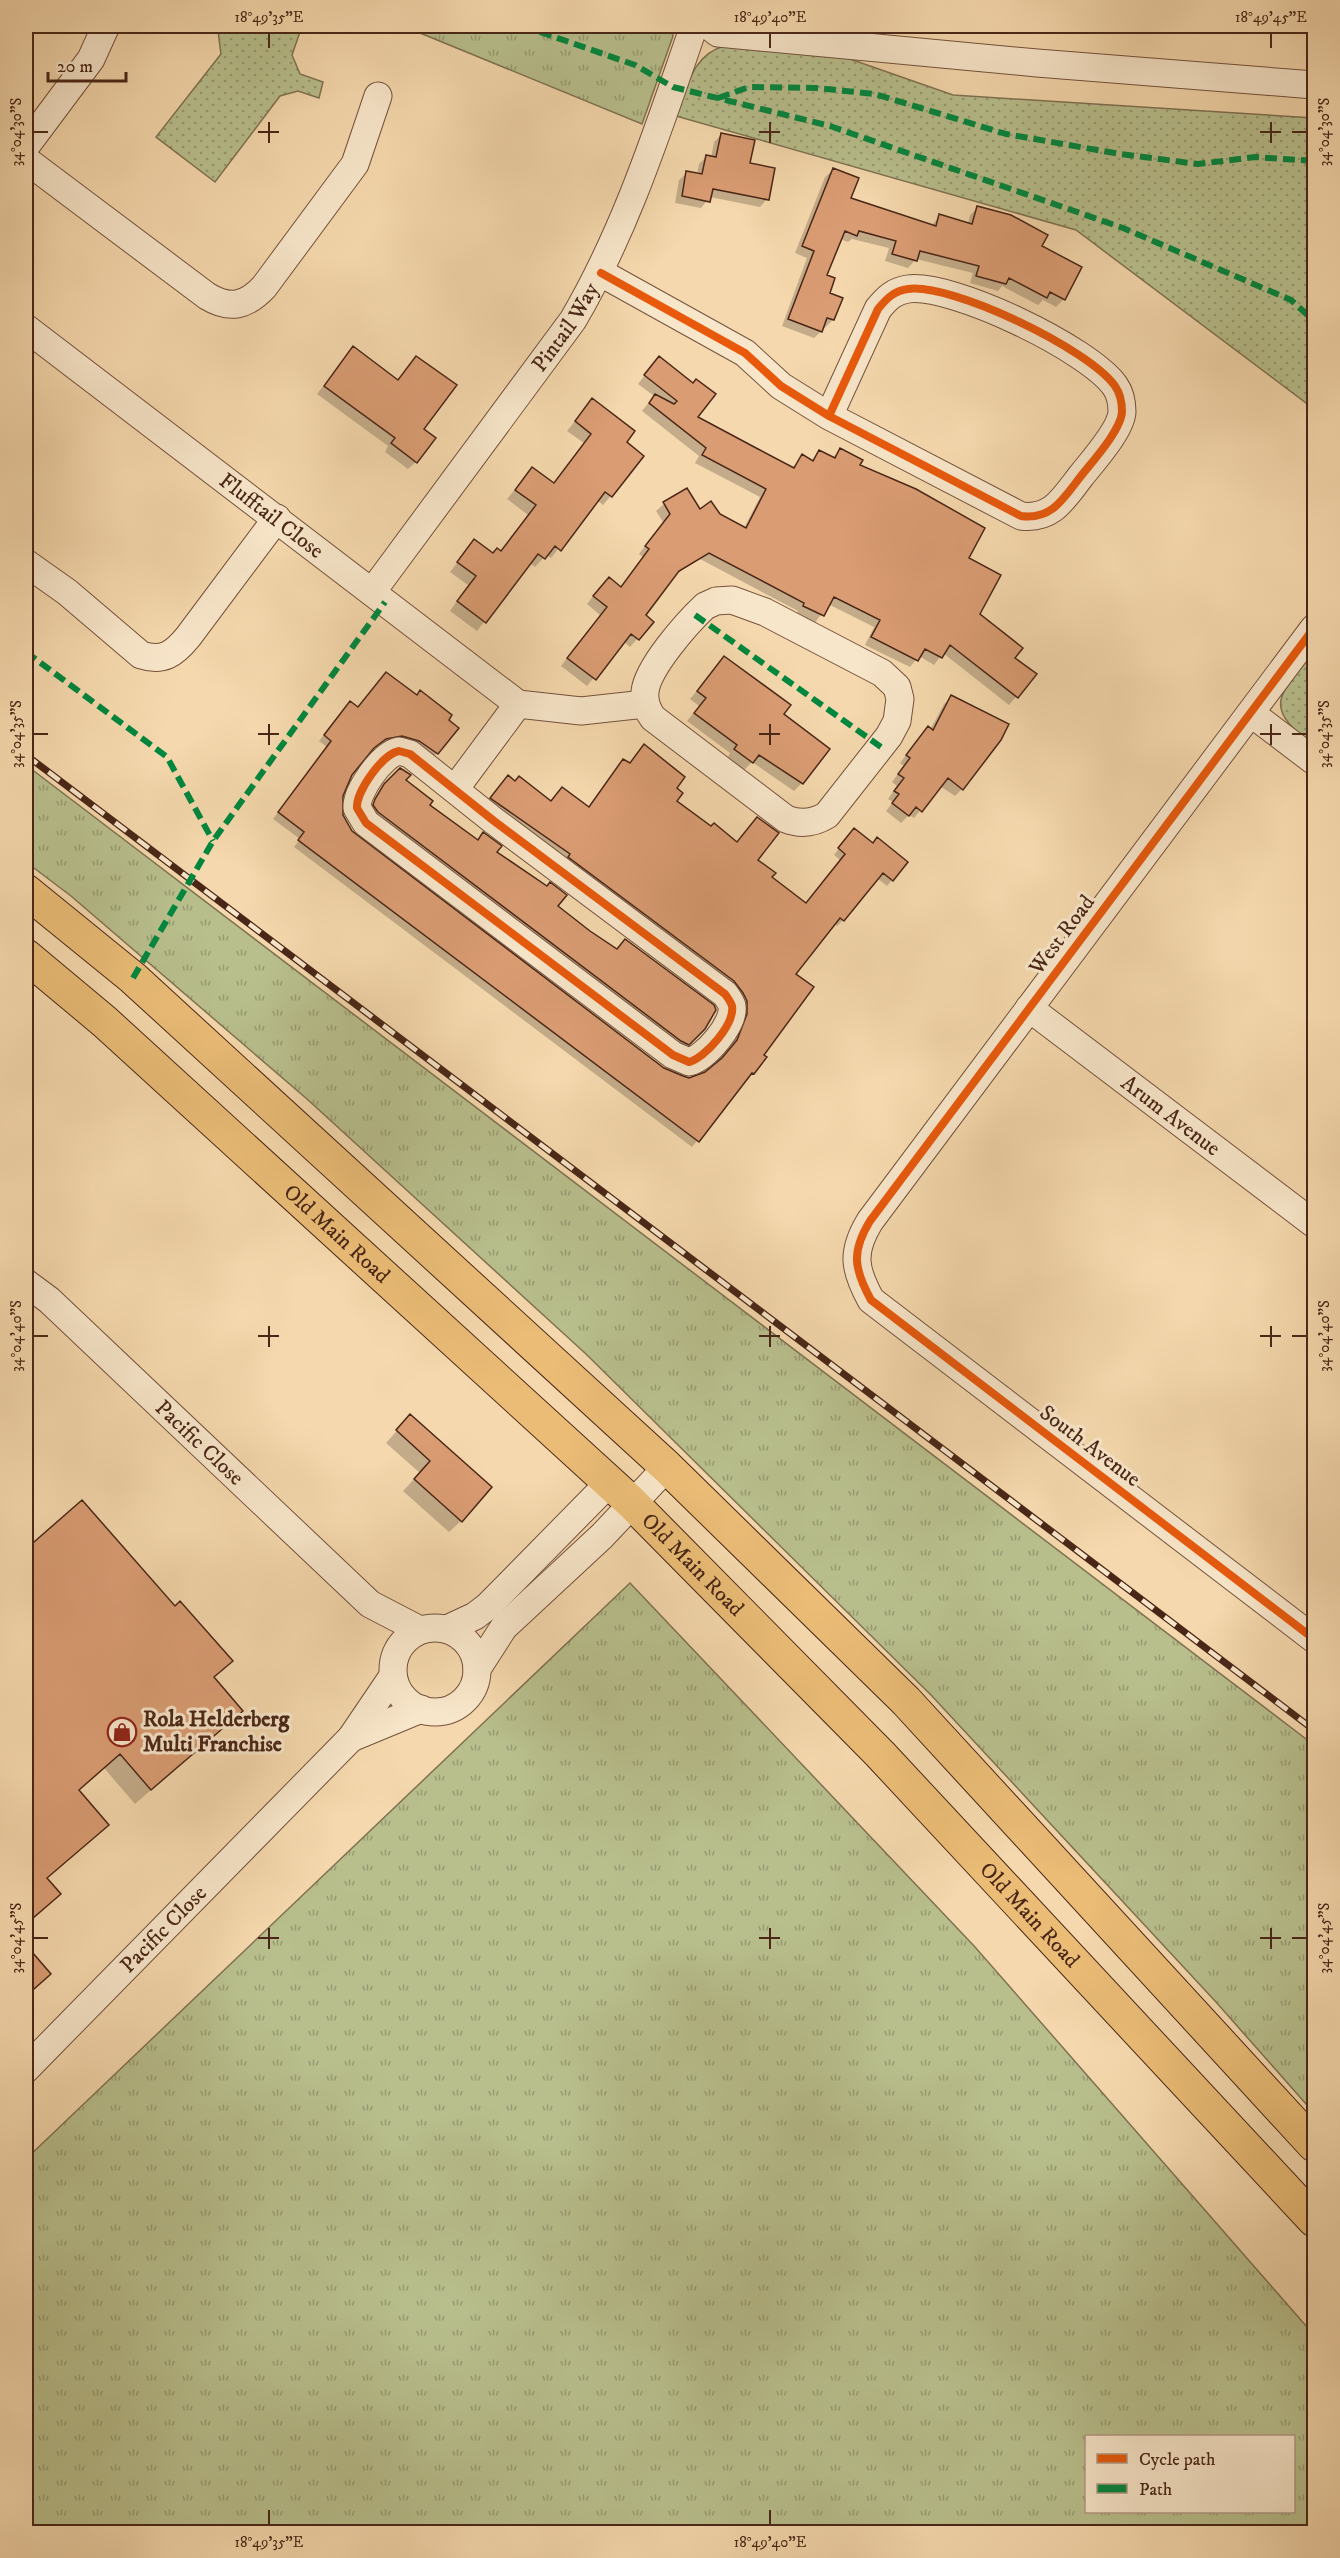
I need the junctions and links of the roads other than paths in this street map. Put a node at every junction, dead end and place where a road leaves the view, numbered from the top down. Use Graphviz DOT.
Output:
graph roads {
  1 [pos="106,26"];
  2 [pos="694,26"];
  3 [pos="709,26"];
  4 [pos="1314,85"];
  5 [pos="378,96"];
  6 [pos="26,146"];
  7 [pos="26,160"];
  8 [pos="601,273"];
  9 [pos="26,328"];
  10 [pos="829,416"];
  11 [pos="277,519"];
  12 [pos="26,563"];
  13 [pos="372,592"];
  14 [pos="1314,628"];
  15 [pos="518,704"];
  16 [pos="645,704"];
  17 [pos="1252,714"];
  18 [pos="1314,761"];
  19 [pos="454,789"];
  20 [pos="26,891"];
  21 [pos="26,956"];
  22 [pos="1029,1008"];
  23 [pos="1314,1224"];
  24 [pos="857,1270"];
  25 [pos="26,1283"];
  26 [pos="667,1467"];
  27 [pos="621,1493"];
  28 [pos="370,1604"];
  29 [pos="447,1629"];
  30 [pos="420,1630"];
  31 [pos="1314,1640"];
  32 [pos="394,1667"];
  33 [pos="477,1669"];
  34 [pos="421,1709"];
  35 [pos="351,1738"];
  36 [pos="26,2069"];
  37 [pos="1314,2145"];
  38 [pos="1314,2220"];
  1 -- 6 [label="street"];
  2 -- 8 [label="street, Pintail Way"];
  3 -- 4 [label="street"];
  5 -- 7 [label="street"];
  8 -- 10 [label="street"];
  8 -- 13 [label="street, Pintail Way"];
  9 -- 11 [label="street, Flufftail Close"];
  10 -- 10 [label="street"];
  11 -- 12 [label="street"];
  11 -- 13 [label="street, Flufftail Close"];
  13 -- 15 [label="street, Flufftail Close"];
  14 -- 17 [label="street, West Road"];
  15 -- 16 [label="street"];
  15 -- 19 [label="street"];
  16 -- 16 [label="street"];
  17 -- 18 [label="street"];
  17 -- 22 [label="street, West Road"];
  19 -- 19 [label="street"];
  20 -- 26 [label="main road"];
  21 -- 27 [label="main road, Old Main Road"];
  22 -- 23 [label="street, Arum Avenue"];
  22 -- 24 [label="street, West Road"];
  24 -- 31 [label="street, South Avenue"];
  25 -- 28 [label="street, Pacific Close"];
  26 -- 27 [label="street"];
  26 -- 37 [label="main road"];
  27 -- 29 [label="street"];
  27 -- 33 [label="street"];
  27 -- 38 [label="main road, Old Main Road"];
  28 -- 30 [label="street"];
  28 -- 32 [label="street"];
  29 -- 30 [label="street"];
  29 -- 33 [label="street"];
  30 -- 32 [label="street"];
  32 -- 34 [label="street"];
  32 -- 35 [label="street"];
  33 -- 34 [label="street"];
  34 -- 35 [label="street"];
  35 -- 36 [label="street, Pacific Close"];
}
